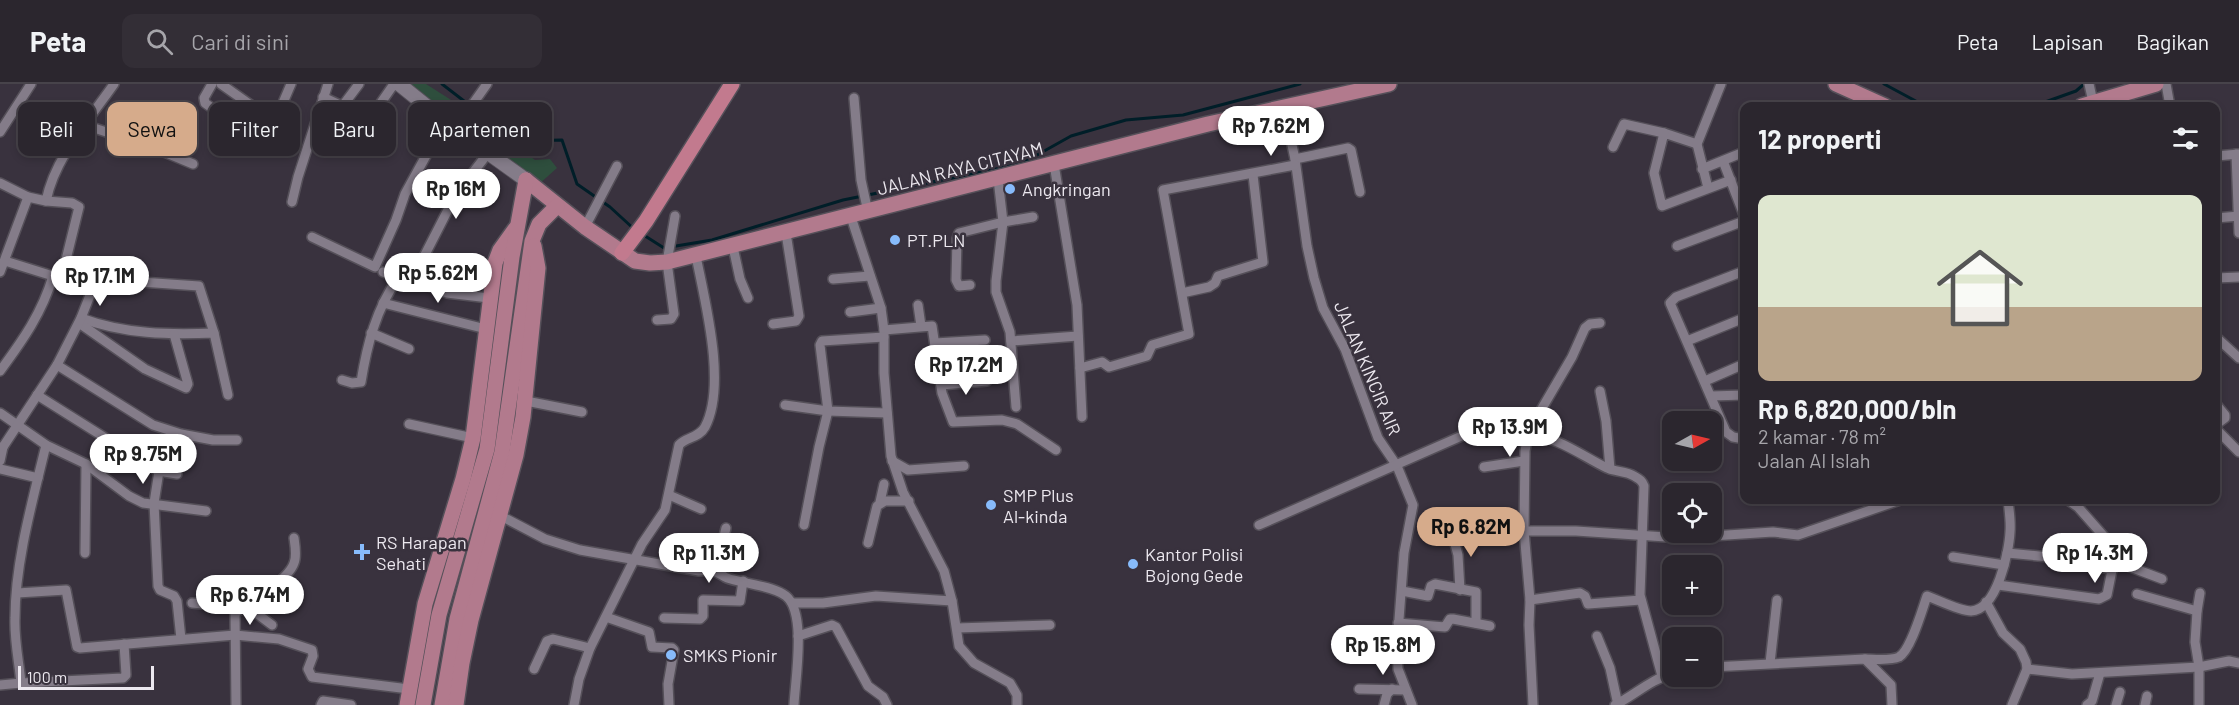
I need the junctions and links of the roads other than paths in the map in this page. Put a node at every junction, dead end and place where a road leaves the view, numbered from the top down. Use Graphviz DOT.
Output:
graph roads {
  1 [pos="31,84"];
  2 [pos="114,84"];
  3 [pos="212,84"];
  4 [pos="221,84"];
  5 [pos="291,84"];
  6 [pos="328,84"];
  7 [pos="359,84"];
  8 [pos="394,84"];
  9 [pos="399,84"];
  10 [pos="487,84"];
  11 [pos="732,84"];
  12 [pos="1389,84"];
  13 [pos="1721,84"];
  14 [pos="1836,84"];
  15 [pos="2156,84"];
  16 [pos="2166,84"];
  17 [pos="323,97"];
  18 [pos="854,98"];
  19 [pos="2090,99"];
  20 [pos="247,102"];
  21 [pos="283,102"];
  22 [pos="381,102"];
  23 [pos="421,102"];
  24 [pos="475,102"];
  25 [pos="1876,102"];
  26 [pos="2169,102"];
  27 [pos="209,106"];
  28 [pos="1284,108"];
  29 [pos="95,111"];
  30 [pos="95,128"];
  31 [pos="0,132"];
  32 [pos="1664,133"];
  33 [pos="1697,144"];
  34 [pos="1613,147"];
  35 [pos="1740,154"];
  36 [pos="2238,154"];
  37 [pos="65,156"];
  38 [pos="430,156"];
  39 [pos="486,156"];
  40 [pos="492,156"];
  41 [pos="2220,156"];
  42 [pos="1723,160"];
  43 [pos="1295,162"];
  44 [pos="193,164"];
  45 [pos="1054,164"];
  46 [pos="617,166"];
  47 [pos="1701,169"];
  48 [pos="1253,175"];
  49 [pos="998,179"];
  50 [pos="526,180"];
  51 [pos="1731,180"];
  52 [pos="0,183"];
  53 [pos="1708,188"];
  54 [pos="1360,192"];
  55 [pos="28,197"];
  56 [pos="47,198"];
  57 [pos="292,202"];
  58 [pos="1740,205"];
  59 [pos="557,206"];
  60 [pos="867,207"];
  61 [pos="675,216"];
  62 [pos="1033,216"];
  63 [pos="2238,216"];
  64 [pos="851,217"];
  65 [pos="2220,218"];
  66 [pos="1003,222"];
  67 [pos="1740,222"];
  68 [pos="519,224"];
  69 [pos="585,227"];
  70 [pos="786,233"];
  71 [pos="2239,233"];
  72 [pos="312,237"];
  73 [pos="532,241"];
  74 [pos="1677,246"];
  75 [pos="734,247"];
  76 [pos="622,253"];
  77 [pos="696,256"];
  78 [pos="668,258"];
  79 [pos="5,261"];
  80 [pos="0,272"];
  81 [pos="383,272"];
  82 [pos="1740,272"];
  83 [pos="58,276"];
  84 [pos="870,276"];
  85 [pos="2239,277"];
  86 [pos="398,278"];
  87 [pos="2220,278"];
  88 [pos="833,279"];
  89 [pos="96,280"];
  90 [pos="412,280"];
  91 [pos="970,285"];
  92 [pos="1182,293"];
  93 [pos="489,298"];
  94 [pos="748,298"];
  95 [pos="383,303"];
  96 [pos="918,304"];
  97 [pos="881,308"];
  98 [pos="850,312"];
  99 [pos="657,320"];
  100 [pos="1740,320"];
  101 [pos="80,321"];
  102 [pos="1600,323"];
  103 [pos="773,324"];
  104 [pos="921,326"];
  105 [pos="486,330"];
  106 [pos="214,333"];
  107 [pos="371,333"];
  108 [pos="884,333"];
  109 [pos="174,334"];
  110 [pos="1078,336"];
  111 [pos="985,340"];
  112 [pos="1011,341"];
  113 [pos="1687,341"];
  114 [pos="2220,341"];
  115 [pos="935,343"];
  116 [pos="409,349"];
  117 [pos="2239,358"];
  118 [pos="57,365"];
  119 [pos="1740,366"];
  120 [pos="1080,368"];
  121 [pos="0,371"];
  122 [pos="342,380"];
  123 [pos="987,381"];
  124 [pos="1705,381"];
  125 [pos="941,386"];
  126 [pos="1600,391"];
  127 [pos="37,395"];
  128 [pos="228,395"];
  129 [pos="1740,395"];
  130 [pos="1711,396"];
  131 [pos="526,401"];
  132 [pos="785,405"];
  133 [pos="1016,407"];
  134 [pos="2220,409"];
  135 [pos="477,410"];
  136 [pos="828,411"];
  137 [pos="582,412"];
  138 [pos="0,413"];
  139 [pos="887,413"];
  140 [pos="508,415"];
  141 [pos="1082,417"];
  142 [pos="1498,420"];
  143 [pos="2220,422"];
  144 [pos="16,424"];
  145 [pos="409,424"];
  146 [pos="2220,433"];
  147 [pos="1528,435"];
  148 [pos="473,438"];
  149 [pos="1740,438"];
  150 [pos="237,440"];
  151 [pos="46,445"];
  152 [pos="2,447"];
  153 [pos="1056,450"];
  154 [pos="2239,452"];
  155 [pos="892,459"];
  156 [pos="1524,460"];
  157 [pos="0,461"];
  158 [pos="86,464"];
  159 [pos="964,466"];
  160 [pos="1397,466"];
  161 [pos="1484,467"];
  162 [pos="0,469"];
  163 [pos="1610,469"];
  164 [pos="159,471"];
  165 [pos="177,474"];
  166 [pos="38,478"];
  167 [pos="884,484"];
  168 [pos="669,495"];
  169 [pos="909,501"];
  170 [pos="880,502"];
  171 [pos="154,503"];
  172 [pos="1888,504"];
  173 [pos="2008,504"];
  174 [pos="2074,504"];
  175 [pos="701,509"];
  176 [pos="206,511"];
  177 [pos="499,515"];
  178 [pos="804,525"];
  179 [pos="1259,525"];
  180 [pos="726,528"];
  181 [pos="1524,531"];
  182 [pos="1452,533"];
  183 [pos="1722,533"];
  184 [pos="1641,536"];
  185 [pos="1662,537"];
  186 [pos="294,538"];
  187 [pos="2108,541"];
  188 [pos="868,543"];
  189 [pos="85,553"];
  190 [pos="2007,553"];
  191 [pos="1953,557"];
  192 [pos="634,559"];
  193 [pos="2004,564"];
  194 [pos="2112,570"];
  195 [pos="721,572"];
  196 [pos="2162,579"];
  197 [pos="743,581"];
  198 [pos="1998,585"];
  199 [pos="1460,590"];
  200 [pos="1402,591"];
  201 [pos="17,593"];
  202 [pos="2200,593"];
  203 [pos="2137,594"];
  204 [pos="1530,600"];
  205 [pos="1641,600"];
  206 [pos="1777,600"];
  207 [pos="952,601"];
  208 [pos="1986,602"];
  209 [pos="192,603"];
  210 [pos="792,603"];
  211 [pos="247,606"];
  212 [pos="2197,611"];
  213 [pos="235,613"];
  214 [pos="606,617"];
  215 [pos="664,618"];
  216 [pos="1398,623"];
  217 [pos="1476,623"];
  218 [pos="272,625"];
  219 [pos="1050,625"];
  220 [pos="1490,626"];
  221 [pos="957,628"];
  222 [pos="235,636"];
  223 [pos="798,636"];
  224 [pos="1597,636"];
  225 [pos="181,639"];
  226 [pos="124,644"];
  227 [pos="590,648"];
  228 [pos="430,658"];
  229 [pos="1865,659"];
  230 [pos="448,662"];
  231 [pos="1770,663"];
  232 [pos="2239,663"];
  233 [pos="1722,666"];
  234 [pos="2199,667"];
  235 [pos="534,669"];
  236 [pos="2027,669"];
  237 [pos="2100,673"];
  238 [pos="1662,676"];
  239 [pos="21,683"];
  240 [pos="0,685"];
  241 [pos="409,689"];
  242 [pos="1359,689"];
  243 [pos="1392,689"];
  244 [pos="1406,690"];
  245 [pos="2120,692"];
  246 [pos="236,705"];
  247 [pos="321,705"];
  248 [pos="351,705"];
  249 [pos="407,705"];
  250 [pos="423,705"];
  251 [pos="441,705"];
  252 [pos="456,705"];
  253 [pos="574,705"];
  254 [pos="669,705"];
  255 [pos="794,705"];
  256 [pos="887,705"];
  257 [pos="1017,705"];
  258 [pos="1384,705"];
  259 [pos="1412,705"];
  260 [pos="1533,705"];
  261 [pos="1617,705"];
  262 [pos="1892,705"];
  263 [pos="2012,705"];
  264 [pos="2087,705"];
  265 [pos="2116,705"];
  266 [pos="2199,705"];
  1 -- 31 [label="street"];
  2 -- 29 [label="street"];
  3 -- 27 [label="street"];
  4 -- 20 [label="street"];
  5 -- 21 [label="street"];
  6 -- 17 [label="street"];
  7 -- 17 [label="street"];
  8 -- 22 [label="street"];
  9 -- 23 [label="main road"];
  10 -- 24 [label="street"];
  11 -- 76 [label="highway"];
  12 -- 28 [label="main road, JALAN RAYA CITAYAM"];
  13 -- 33 [label="street"];
  14 -- 25 [label="main road"];
  15 -- 19 [label="main road"];
  16 -- 26 [label="street"];
  17 -- 57 [label="street"];
  18 -- 60 [label="street"];
  28 -- 43 [label="street, JALAN KINCIR AIR"];
  28 -- 45 [label="main road, JALAN RAYA CITAYAM"];
  30 -- 44 [label="street"];
  32 -- 33 [label="street"];
  32 -- 34 [label="street"];
  32 -- 53 [label="street"];
  33 -- 47 [label="street"];
  35 -- 42 [label="street"];
  36 -- 41 [label="street"];
  36 -- 63 [label="street"];
  37 -- 56 [label="street"];
  38 -- 72 [label="street"];
  39 -- 90 [label="street"];
  40 -- 50 [label="main road"];
  42 -- 47 [label="street"];
  42 -- 51 [label="street"];
  43 -- 48 [label="street"];
  43 -- 54 [label="street"];
  43 -- 160 [label="street, JALAN KINCIR AIR"];
  45 -- 49 [label="main road, JALAN RAYA CITAYAM"];
  45 -- 110 [label="street"];
  46 -- 69 [label="street"];
  47 -- 53 [label="street"];
  48 -- 92 [label="street"];
  48 -- 92 [label="street"];
  49 -- 60 [label="main road, JALAN RAYA CITAYAM"];
  49 -- 66 [label="street"];
  50 -- 59 [label="main road, JALAN RAYA CITAYAM"];
  50 -- 68 [label="main road"];
  51 -- 53 [label="street"];
  51 -- 58 [label="street"];
  52 -- 55 [label="street"];
  55 -- 56 [label="street"];
  55 -- 79 [label="street"];
  56 -- 83 [label="street"];
  59 -- 69 [label="main road, JALAN RAYA CITAYAM"];
  59 -- 73 [label="main road"];
  60 -- 64 [label="main road, JALAN RAYA CITAYAM"];
  61 -- 78 [label="street"];
  62 -- 66 [label="street"];
  63 -- 65 [label="street"];
  63 -- 71 [label="street"];
  64 -- 70 [label="main road, JALAN RAYA CITAYAM"];
  64 -- 84 [label="street"];
  66 -- 91 [label="street"];
  66 -- 112 [label="street"];
  67 -- 74 [label="street"];
  68 -- 93 [label="main road"];
  68 -- 140 [label="main road"];
  69 -- 76 [label="main road, JALAN RAYA CITAYAM"];
  70 -- 75 [label="main road, JALAN RAYA CITAYAM"];
  70 -- 103 [label="street"];
  73 -- 131 [label="main road"];
  73 -- 140 [label="main road"];
  75 -- 77 [label="main road, JALAN RAYA CITAYAM"];
  75 -- 94 [label="street"];
  76 -- 78 [label="main road, JALAN RAYA CITAYAM"];
  77 -- 78 [label="main road, JALAN RAYA CITAYAM"];
  77 -- 168 [label="street"];
  78 -- 99 [label="street"];
  79 -- 80 [label="street"];
  79 -- 83 [label="street"];
  81 -- 86 [label="street"];
  82 -- 113 [label="street"];
  83 -- 89 [label="street"];
  83 -- 121 [label="street"];
  84 -- 88 [label="street"];
  84 -- 97 [label="street"];
  85 -- 87 [label="street"];
  86 -- 90 [label="street"];
  86 -- 95 [label="street"];
  89 -- 101 [label="street"];
  89 -- 106 [label="street"];
  90 -- 93 [label="street"];
  92 -- 120 [label="street"];
  93 -- 105 [label="main road"];
  95 -- 105 [label="street"];
  95 -- 107 [label="street"];
  96 -- 104 [label="street"];
  97 -- 98 [label="street"];
  97 -- 108 [label="street"];
  100 -- 113 [label="street"];
  101 -- 109 [label="street"];
  101 -- 109 [label="street"];
  101 -- 118 [label="street"];
  102 -- 147 [label="street"];
  104 -- 108 [label="street"];
  104 -- 115 [label="street"];
  105 -- 135 [label="main road"];
  106 -- 109 [label="street"];
  106 -- 128 [label="street"];
  107 -- 116 [label="street"];
  107 -- 122 [label="street"];
  108 -- 136 [label="street"];
  108 -- 139 [label="street"];
  110 -- 112 [label="street"];
  110 -- 120 [label="street"];
  111 -- 115 [label="street"];
  112 -- 133 [label="street"];
  113 -- 124 [label="street"];
  114 -- 117 [label="street"];
  115 -- 125 [label="street"];
  118 -- 127 [label="street"];
  118 -- 150 [label="street"];
  119 -- 124 [label="street"];
  120 -- 141 [label="street"];
  123 -- 125 [label="street"];
  124 -- 130 [label="street"];
  125 -- 153 [label="street"];
  126 -- 163 [label="street"];
  127 -- 144 [label="street"];
  127 -- 164 [label="street"];
  129 -- 130 [label="street"];
  130 -- 149 [label="street"];
  131 -- 137 [label="street"];
  131 -- 140 [label="main road"];
  132 -- 136 [label="street"];
  134 -- 143 [label="street"];
  135 -- 140 [label="main road"];
  135 -- 148 [label="main road"];
  136 -- 139 [label="street"];
  136 -- 178 [label="street"];
  138 -- 144 [label="street"];
  139 -- 155 [label="street"];
  140 -- 177 [label="main road"];
  140 -- 228 [label="main road"];
  140 -- 230 [label="main road"];
  142 -- 160 [label="street"];
  144 -- 151 [label="street"];
  144 -- 152 [label="street"];
  145 -- 148 [label="street"];
  146 -- 154 [label="street"];
  147 -- 156 [label="street"];
  147 -- 163 [label="street"];
  148 -- 241 [label="main road"];
  151 -- 158 [label="street"];
  151 -- 166 [label="street"];
  152 -- 157 [label="street"];
  155 -- 159 [label="street"];
  155 -- 169 [label="street"];
  156 -- 161 [label="street"];
  156 -- 181 [label="street"];
  158 -- 171 [label="street"];
  158 -- 189 [label="street"];
  160 -- 179 [label="street"];
  160 -- 200 [label="street, JALAN KINCIR AIR"];
  162 -- 166 [label="street"];
  163 -- 184 [label="street"];
  164 -- 165 [label="street"];
  164 -- 171 [label="street"];
  166 -- 201 [label="street"];
  167 -- 170 [label="street"];
  168 -- 175 [label="street"];
  168 -- 192 [label="street"];
  169 -- 170 [label="street"];
  169 -- 207 [label="street"];
  170 -- 188 [label="street"];
  171 -- 176 [label="street"];
  171 -- 225 [label="street"];
  172 -- 183 [label="street"];
  173 -- 190 [label="street"];
  174 -- 187 [label="street"];
  177 -- 192 [label="street"];
  177 -- 252 [label="main road"];
  180 -- 195 [label="street"];
  181 -- 184 [label="street"];
  181 -- 204 [label="street"];
  182 -- 199 [label="street"];
  184 -- 185 [label="street"];
  184 -- 205 [label="street"];
  186 -- 211 [label="street"];
  190 -- 193 [label="street"];
  190 -- 194 [label="street"];
  191 -- 193 [label="street"];
  192 -- 195 [label="street"];
  192 -- 214 [label="street"];
  193 -- 198 [label="street"];
  194 -- 196 [label="street"];
  194 -- 198 [label="street"];
  195 -- 197 [label="street"];
  197 -- 210 [label="street"];
  197 -- 215 [label="street"];
  198 -- 208 [label="street"];
  199 -- 200 [label="street"];
  199 -- 217 [label="street"];
  200 -- 216 [label="street, JALAN KINCIR AIR"];
  201 -- 226 [label="street"];
  201 -- 239 [label="street"];
  202 -- 212 [label="street"];
  203 -- 212 [label="street"];
  204 -- 205 [label="street"];
  204 -- 260 [label="street"];
  205 -- 238 [label="street"];
  206 -- 231 [label="street"];
  207 -- 210 [label="street"];
  207 -- 221 [label="street"];
  208 -- 229 [label="street"];
  208 -- 236 [label="street"];
  209 -- 213 [label="street"];
  210 -- 223 [label="street"];
  211 -- 213 [label="street"];
  211 -- 218 [label="street"];
  212 -- 234 [label="street"];
  213 -- 222 [label="street"];
  214 -- 227 [label="street"];
  214 -- 254 [label="street"];
  216 -- 217 [label="street"];
  216 -- 244 [label="street, JALAN KINCIR AIR"];
  217 -- 220 [label="street"];
  219 -- 221 [label="street"];
  221 -- 257 [label="street"];
  222 -- 225 [label="street"];
  222 -- 241 [label="street"];
  222 -- 246 [label="street"];
  223 -- 255 [label="street"];
  223 -- 256 [label="street"];
  224 -- 261 [label="street"];
  225 -- 226 [label="street"];
  226 -- 239 [label="street"];
  227 -- 235 [label="street"];
  227 -- 253 [label="street"];
  228 -- 230 [label="main road"];
  228 -- 250 [label="main road"];
  229 -- 231 [label="street"];
  229 -- 262 [label="street"];
  230 -- 251 [label="main road"];
  231 -- 233 [label="street"];
  232 -- 234 [label="street"];
  234 -- 237 [label="street"];
  234 -- 266 [label="street"];
  236 -- 237 [label="street"];
  236 -- 263 [label="street"];
  237 -- 264 [label="street"];
  238 -- 261 [label="street"];
  239 -- 240 [label="street"];
  241 -- 249 [label="main road"];
  242 -- 243 [label="street"];
  243 -- 244 [label="street"];
  243 -- 258 [label="street"];
  244 -- 259 [label="street, JALAN KINCIR AIR"];
  245 -- 265 [label="street"];
  247 -- 248 [label="street"];
}
